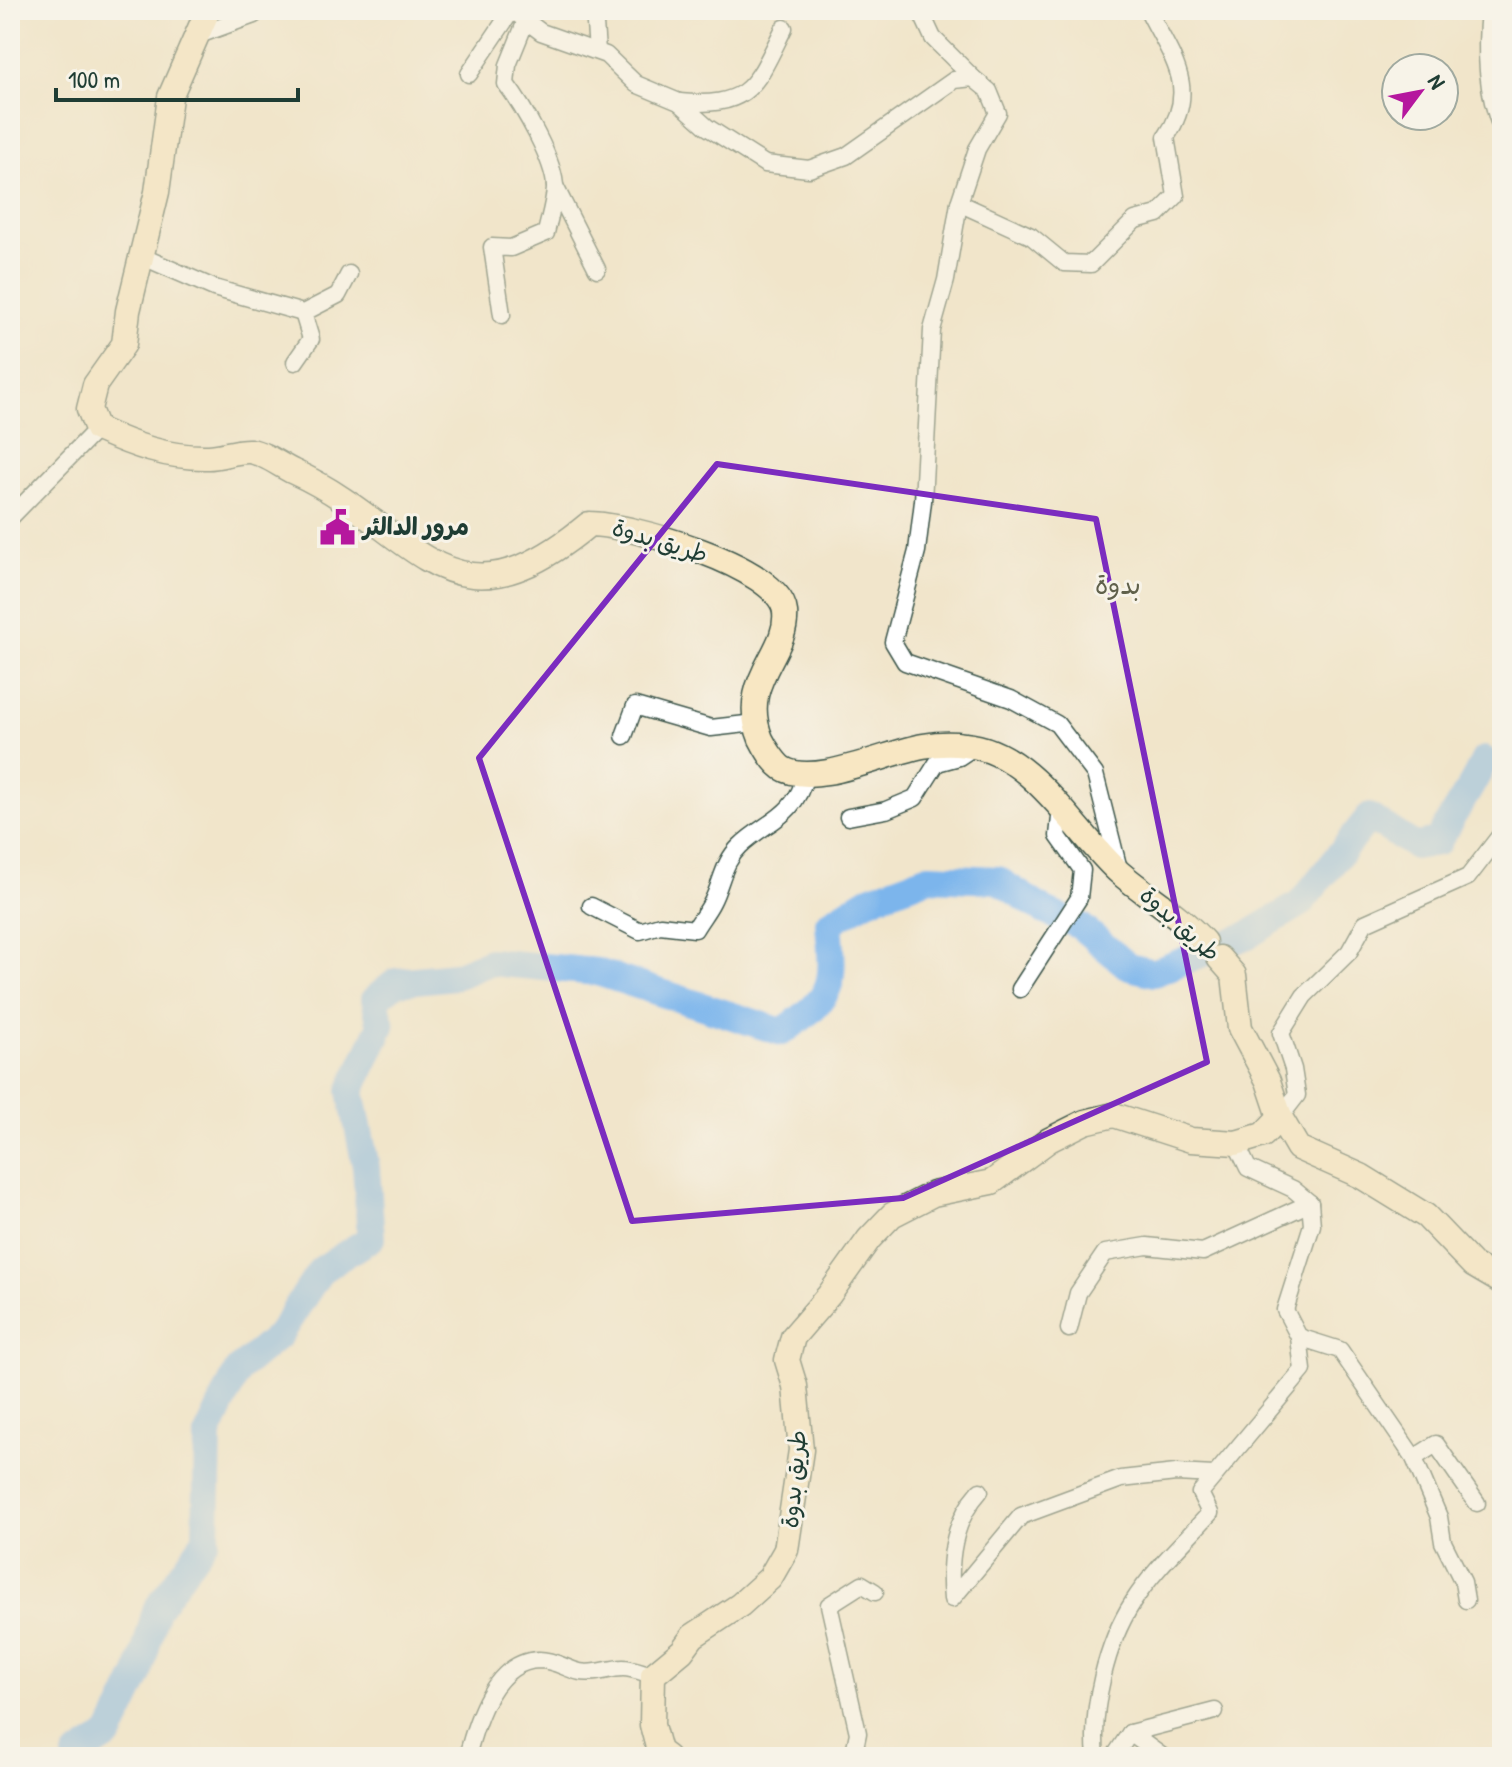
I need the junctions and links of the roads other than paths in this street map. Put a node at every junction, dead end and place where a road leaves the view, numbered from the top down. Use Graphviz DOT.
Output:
graph roads {
  1 [pos="208,10"];
  2 [pos="256,10"];
  3 [pos="512,10"];
  4 [pos="594,10"];
  5 [pos="920,10"];
  6 [pos="1148,10"];
  7 [pos="1489,10"];
  8 [pos="525,23"];
  9 [pos="784,28"];
  10 [pos="199,35"];
  11 [pos="597,51"];
  12 [pos="469,74"];
  13 [pos="973,78"];
  14 [pos="679,102"];
  15 [pos="1502,130"];
  16 [pos="555,186"];
  17 [pos="959,203"];
  18 [pos="141,256"];
  19 [pos="597,269"];
  20 [pos="349,274"];
  21 [pos="303,313"];
  22 [pos="502,315"];
  23 [pos="295,362"];
  24 [pos="97,429"];
  25 [pos="10,518"];
  26 [pos="755,723"];
  27 [pos="624,736"];
  28 [pos="974,747"];
  29 [pos="806,774"];
  30 [pos="1061,808"];
  31 [pos="848,817"];
  32 [pos="1502,833"];
  33 [pos="1120,873"];
  34 [pos="591,906"];
  35 [pos="1020,989"];
  36 [pos="1280,1117"];
  37 [pos="1236,1143"];
  38 [pos="1310,1203"];
  39 [pos="1502,1282"];
  40 [pos="1069,1329"];
  41 [pos="1299,1337"];
  42 [pos="1414,1458"];
  43 [pos="1214,1475"];
  44 [pos="980,1491"];
  45 [pos="1477,1503"];
  46 [pos="875,1592"];
  47 [pos="1466,1600"];
  48 [pos="653,1675"];
  49 [pos="1215,1711"];
  50 [pos="1130,1733"];
  51 [pos="467,1757"];
  52 [pos="667,1757"];
  53 [pos="853,1757"];
  54 [pos="1096,1757"];
  55 [pos="1114,1757"];
  56 [pos="1163,1757"];
  1 -- 10 [label="street"];
  2 -- 10 [label="street"];
  3 -- 8 [label="street"];
  3 -- 12 [label="street"];
  4 -- 11 [label="street"];
  5 -- 13 [label="street"];
  6 -- 17 [label="street"];
  7 -- 15 [label="street"];
  8 -- 11 [label="street"];
  8 -- 16 [label="street"];
  9 -- 14 [label="street"];
  10 -- 18 [label="street"];
  11 -- 14 [label="street"];
  13 -- 14 [label="street"];
  13 -- 17 [label="street"];
  16 -- 19 [label="street"];
  16 -- 22 [label="street"];
  17 -- 33 [label="street"];
  18 -- 21 [label="street"];
  18 -- 24 [label="street"];
  20 -- 21 [label="street"];
  21 -- 23 [label="street"];
  24 -- 25 [label="street"];
  24 -- 26 [label="street, طريق بدوة"];
  26 -- 27 [label="street"];
  26 -- 29 [label="street"];
  28 -- 29 [label="street, طريق بدوة"];
  28 -- 30 [label="street, طريق بدوة"];
  28 -- 31 [label="street"];
  29 -- 34 [label="street"];
  30 -- 33 [label="street, طريق بدوة"];
  30 -- 35 [label="street"];
  32 -- 36 [label="street"];
  33 -- 36 [label="street, طريق بدوة"];
  36 -- 37 [label="street, طريق بدوة"];
  36 -- 39 [label="street, طريق بدوة"];
  37 -- 38 [label="street"];
  37 -- 48 [label="street, طريق بدوة"];
  38 -- 40 [label="street"];
  38 -- 41 [label="street"];
  41 -- 42 [label="street"];
  41 -- 43 [label="street"];
  42 -- 45 [label="street"];
  42 -- 47 [label="street"];
  43 -- 44 [label="street"];
  43 -- 54 [label="street"];
  46 -- 53 [label="street"];
  48 -- 51 [label="street"];
  48 -- 52 [label="street"];
  49 -- 50 [label="street"];
  50 -- 55 [label="street"];
  50 -- 56 [label="street"];
}
